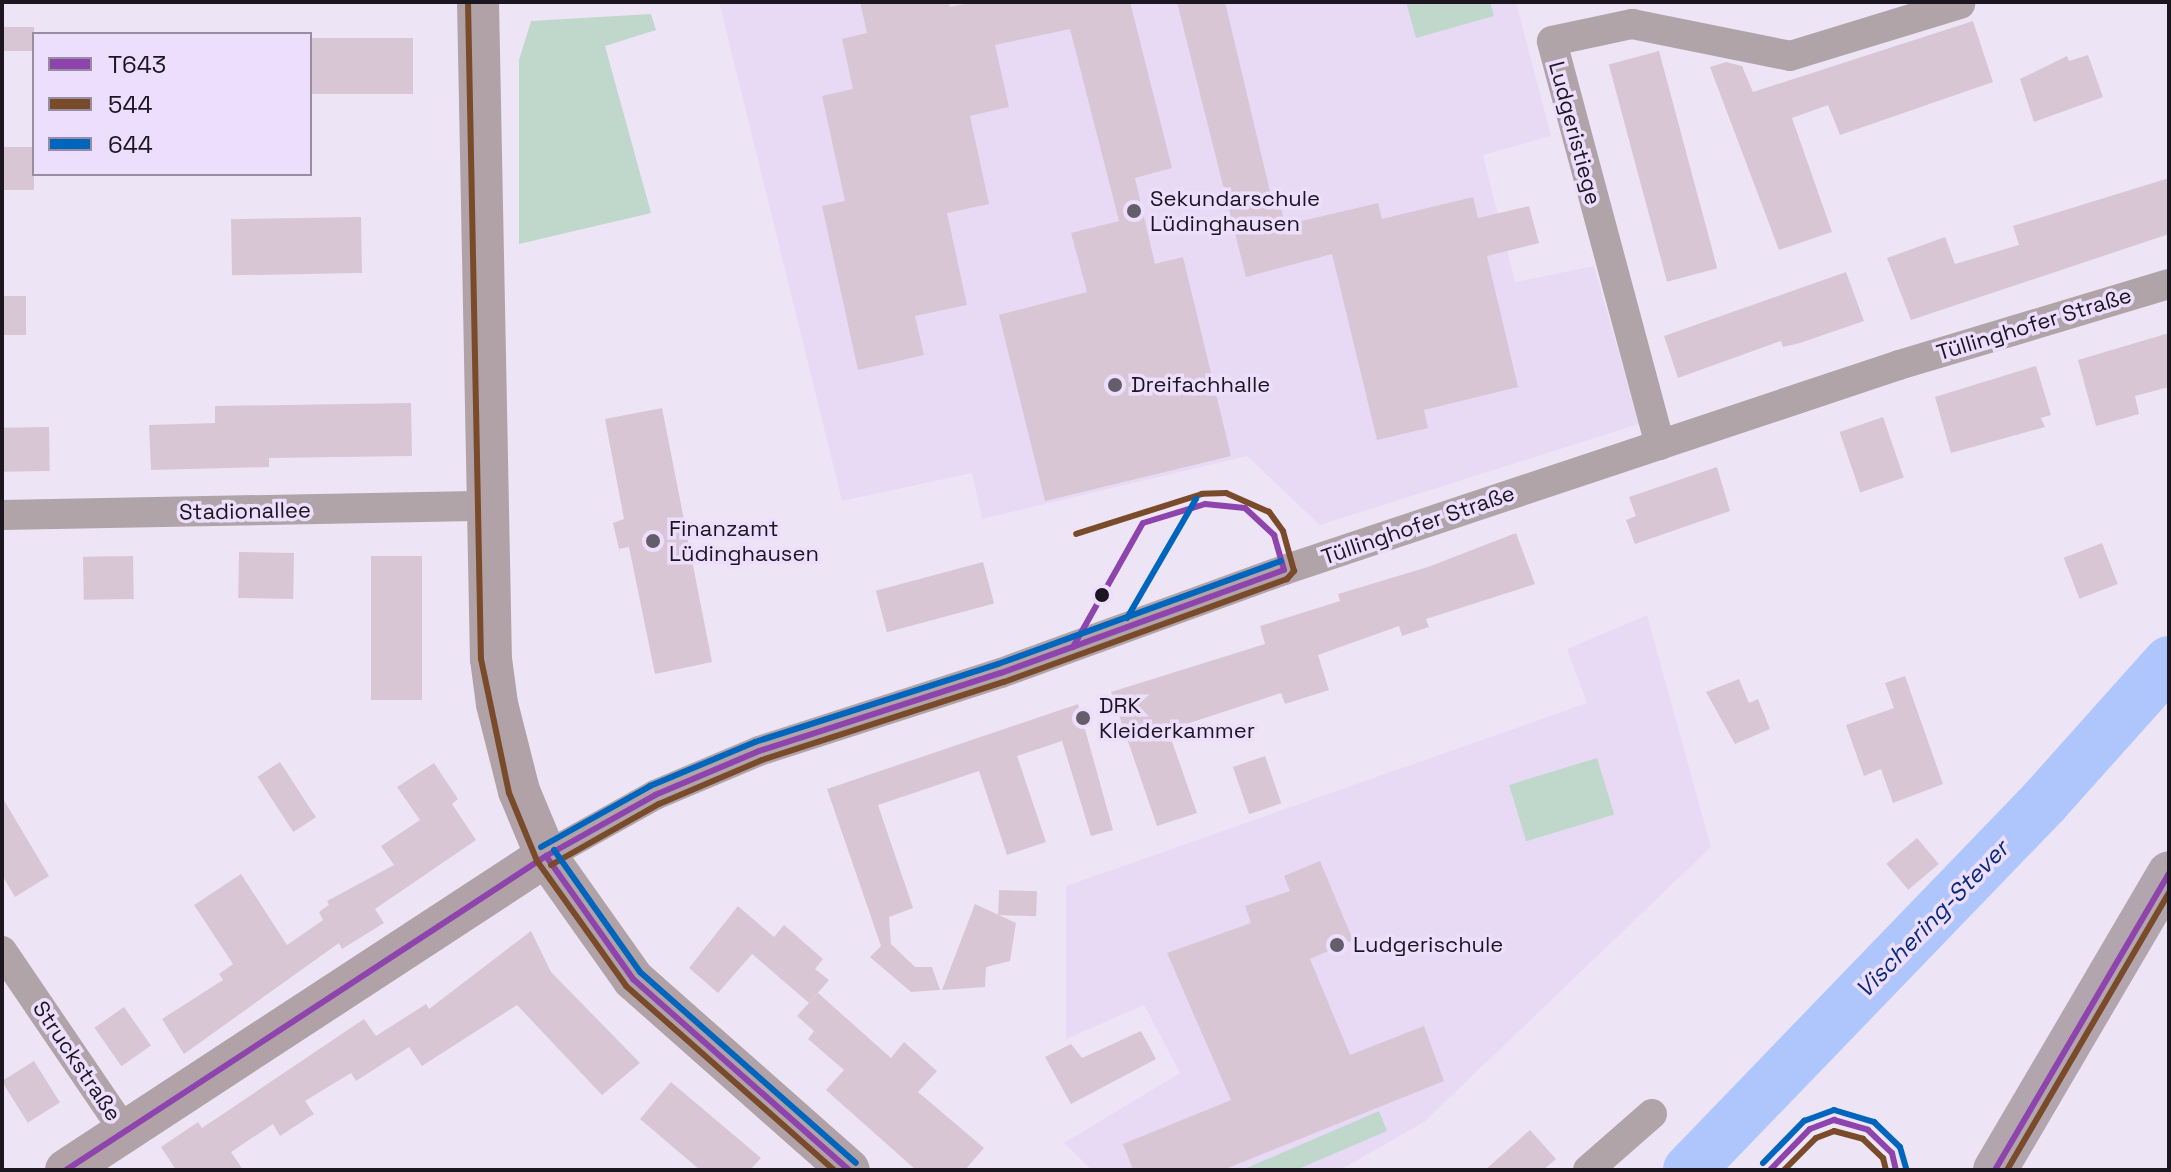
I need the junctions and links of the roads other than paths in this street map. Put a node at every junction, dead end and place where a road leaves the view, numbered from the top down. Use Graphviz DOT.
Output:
graph roads {
  1 [pos="478,2"];
  2 [pos="1960,4"];
  3 [pos="2169,284"];
  4 [pos="1660,445"];
  5 [pos="488,506"];
  6 [pos="2,515"];
  7 [pos="546,856"];
  8 [pos="2169,873"];
  9 [pos="2,951"];
  10 [pos="1652,1114"];
  11 [pos="125,1132"];
  12 [pos="66,1170"];
  13 [pos="849,1170"];
  14 [pos="1588,1170"];
  15 [pos="1995,1170"];
  1 -- 5 [label="main road"];
  2 -- 4 [label="street, Ludgeristiege"];
  3 -- 4 [label="street, Tüllinghofer Straße"];
  4 -- 7 [label="street, Tüllinghofer Straße"];
  5 -- 6 [label="street, Stadionallee"];
  5 -- 7 [label="main road"];
  7 -- 11 [label="main road, Tüllinghofer Straße"];
  7 -- 13 [label="main road"];
  8 -- 15 [label="main road"];
  9 -- 11 [label="street, Struckstraße"];
  10 -- 14 [label="street"];
  11 -- 12 [label="main road, Tüllinghofer Straße"];
}
